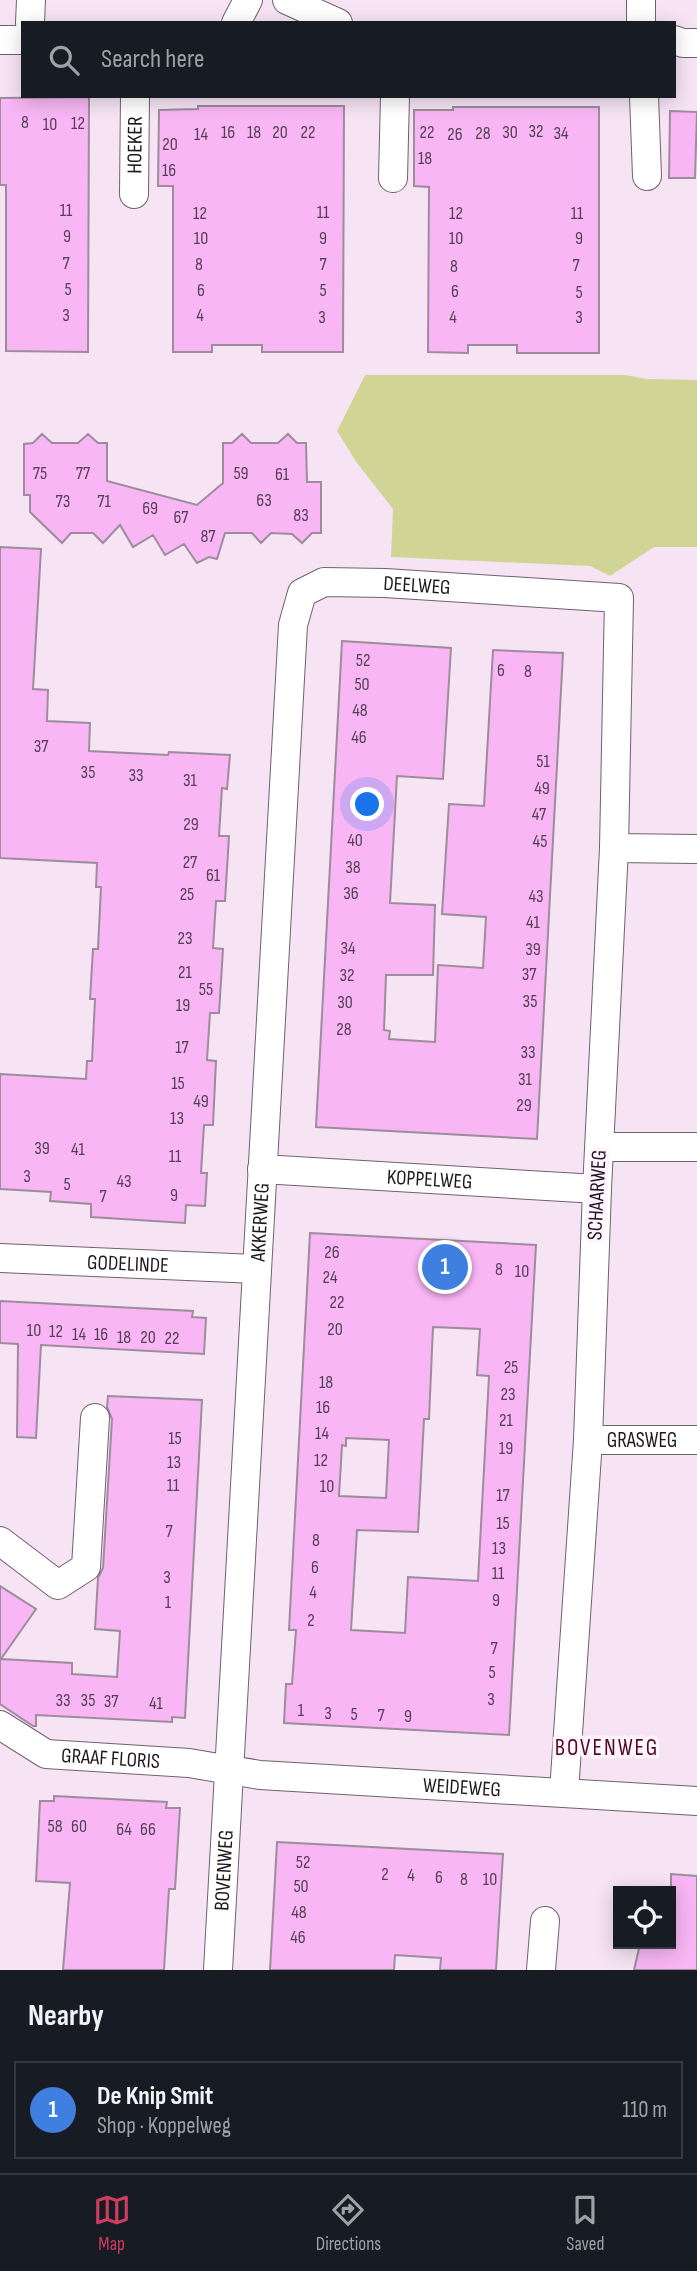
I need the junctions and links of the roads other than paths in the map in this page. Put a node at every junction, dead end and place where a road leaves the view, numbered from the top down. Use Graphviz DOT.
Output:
graph roads {
  1 [pos="30,0"];
  2 [pos="248,0"];
  3 [pos="287,0"];
  4 [pos="641,0"];
  5 [pos="30,21"];
  6 [pos="237,21"];
  7 [pos="334,21"];
  8 [pos="641,21"];
  9 [pos="0,40"];
  10 [pos="21,40"];
  11 [pos="676,41"];
  12 [pos="697,43"];
  13 [pos="135,98"];
  14 [pos="395,98"];
  15 [pos="644,98"];
  16 [pos="647,176"];
  17 [pos="393,178"];
  18 [pos="134,194"];
  19 [pos="619,598"];
  20 [pos="291,675"];
  21 [pos="614,848"];
  22 [pos="697,849"];
  23 [pos="600,1147"];
  24 [pos="697,1147"];
  25 [pos="262,1169"];
  26 [pos="597,1189"];
  27 [pos="0,1258"];
  28 [pos="257,1269"];
  29 [pos="95,1418"];
  30 [pos="588,1440"];
  31 [pos="697,1440"];
  32 [pos="0,1541"];
  33 [pos="0,1725"];
  34 [pos="230,1770"];
  35 [pos="564,1792"];
  36 [pos="697,1801"];
  37 [pos="545,1921"];
  38 [pos="218,1970"];
  39 [pos="541,1970"];
  1 -- 5 [label="street"];
  2 -- 6 [label="street"];
  3 -- 7 [label="street"];
  4 -- 8 [label="street"];
  9 -- 10 [label="street"];
  11 -- 12 [label="street"];
  13 -- 18 [label="street, HOEKER"];
  14 -- 17 [label="street"];
  15 -- 16 [label="street"];
  19 -- 20 [label="street, DEELWEG"];
  19 -- 21 [label="street, SCHAARWEG"];
  20 -- 25 [label="street, AKKERWEG"];
  21 -- 22 [label="street"];
  21 -- 23 [label="street, SCHAARWEG"];
  23 -- 24 [label="street"];
  23 -- 26 [label="street, SCHAARWEG"];
  25 -- 26 [label="street, KOPPELWEG"];
  25 -- 28 [label="street, AKKERWEG"];
  26 -- 30 [label="street, SCHAARWEG"];
  27 -- 28 [label="street, GODELINDE"];
  28 -- 34 [label="street, AKKERWEG"];
  29 -- 32 [label="street"];
  30 -- 31 [label="street, GRASWEG"];
  30 -- 35 [label="street, SCHAARWEG"];
  33 -- 34 [label="street, GRAAF FLORIS"];
  34 -- 35 [label="street, WEIDEWEG"];
  34 -- 38 [label="street, BOVENWEG"];
  35 -- 36 [label="street, WEIDEWEG"];
  37 -- 39 [label="street"];
}
